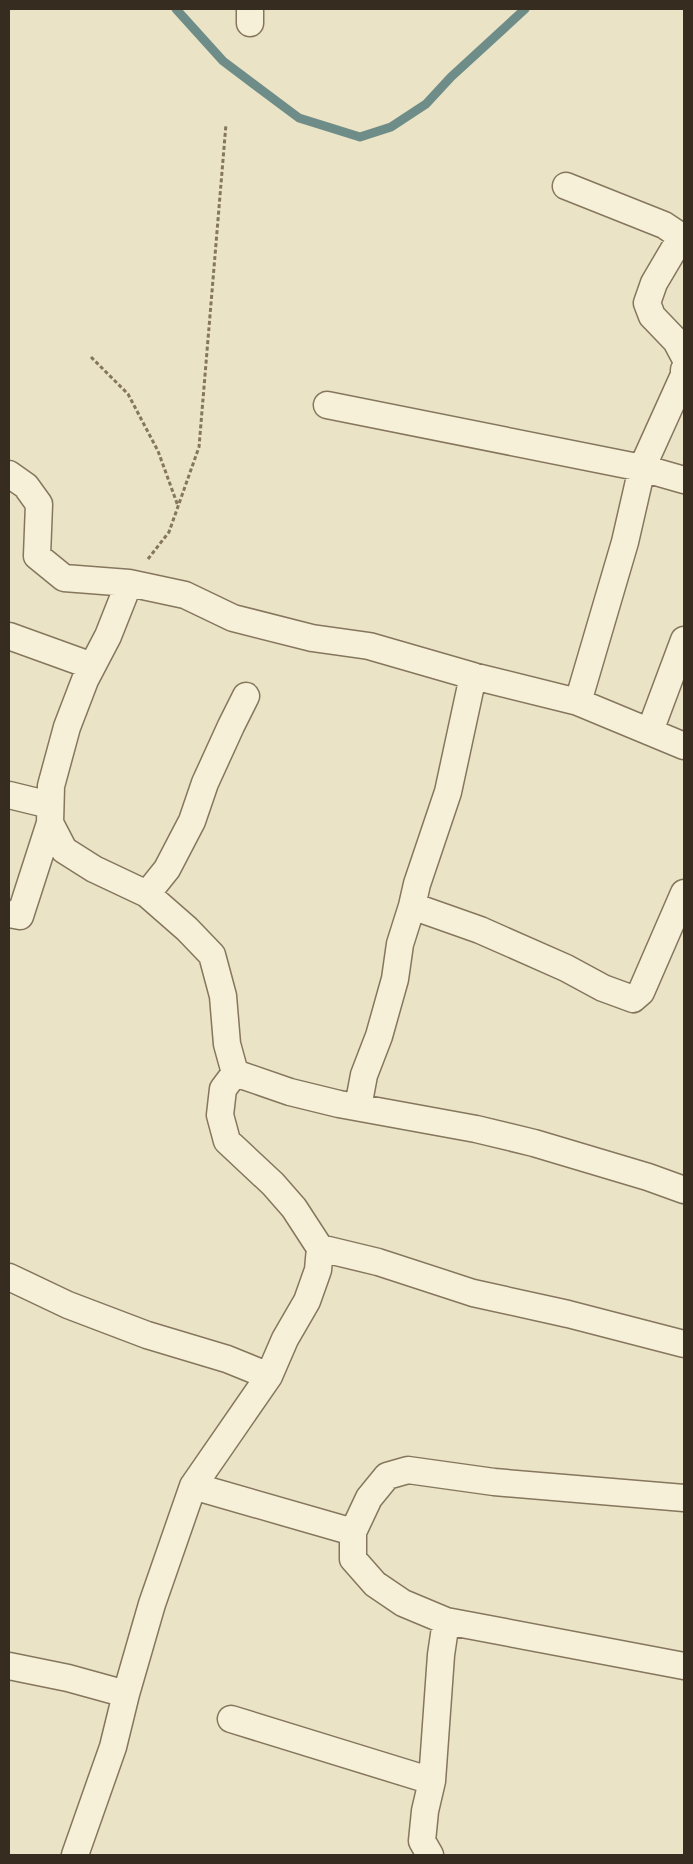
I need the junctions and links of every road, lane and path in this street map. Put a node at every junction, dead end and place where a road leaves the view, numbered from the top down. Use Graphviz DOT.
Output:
graph roads {
  1 [pos="226,124"];
  2 [pos="566,186"];
  3 [pos="684,356"];
  4 [pos="92,357"];
  5 [pos="684,370"];
  6 [pos="328,405"];
  7 [pos="642,468"];
  8 [pos="9,474"];
  9 [pos="684,480"];
  10 [pos="178,506"];
  11 [pos="129,583"];
  12 [pos="9,636"];
  13 [pos="684,640"];
  14 [pos="92,666"];
  15 [pos="473,676"];
  16 [pos="246,696"];
  17 [pos="578,702"];
  18 [pos="650,731"];
  19 [pos="684,746"];
  20 [pos="9,795"];
  21 [pos="50,814"];
  22 [pos="684,893"];
  23 [pos="147,894"];
  24 [pos="412,906"];
  25 [pos="9,914"];
  26 [pos="236,1073"];
  27 [pos="358,1107"];
  28 [pos="684,1190"];
  29 [pos="320,1248"];
  30 [pos="9,1277"];
  31 [pos="684,1344"];
  32 [pos="269,1376"];
  33 [pos="193,1486"];
  34 [pos="684,1498"];
  35 [pos="353,1532"];
  36 [pos="446,1621"];
  37 [pos="9,1666"];
  38 [pos="684,1666"];
  39 [pos="126,1694"];
  40 [pos="231,1719"];
  41 [pos="432,1781"];
  42 [pos="75,1855"];
  43 [pos="430,1855"];
  1 -- 10 [label="path"];
  2 -- 3 [label="street"];
  4 -- 10 [label="path"];
  5 -- 7 [label="street"];
  6 -- 7 [label="street"];
  7 -- 9 [label="street"];
  7 -- 17 [label="street"];
  8 -- 11 [label="street"];
  10 -- 11 [label="path"];
  11 -- 14 [label="street"];
  11 -- 15 [label="street"];
  12 -- 14 [label="street"];
  13 -- 18 [label="street"];
  14 -- 21 [label="street"];
  15 -- 17 [label="street"];
  15 -- 24 [label="street"];
  16 -- 23 [label="street"];
  17 -- 18 [label="street"];
  18 -- 19 [label="street"];
  20 -- 21 [label="street"];
  21 -- 23 [label="street"];
  21 -- 25 [label="street"];
  22 -- 24 [label="street"];
  23 -- 26 [label="street"];
  24 -- 27 [label="street"];
  26 -- 27 [label="street"];
  26 -- 29 [label="street"];
  27 -- 28 [label="street"];
  29 -- 31 [label="street"];
  29 -- 32 [label="street"];
  30 -- 32 [label="street"];
  32 -- 33 [label="street"];
  33 -- 35 [label="street"];
  33 -- 39 [label="street"];
  34 -- 35 [label="street"];
  35 -- 36 [label="street"];
  36 -- 38 [label="street"];
  36 -- 41 [label="street"];
  37 -- 39 [label="street"];
  39 -- 42 [label="street"];
  40 -- 41 [label="street"];
  41 -- 43 [label="street"];
}
